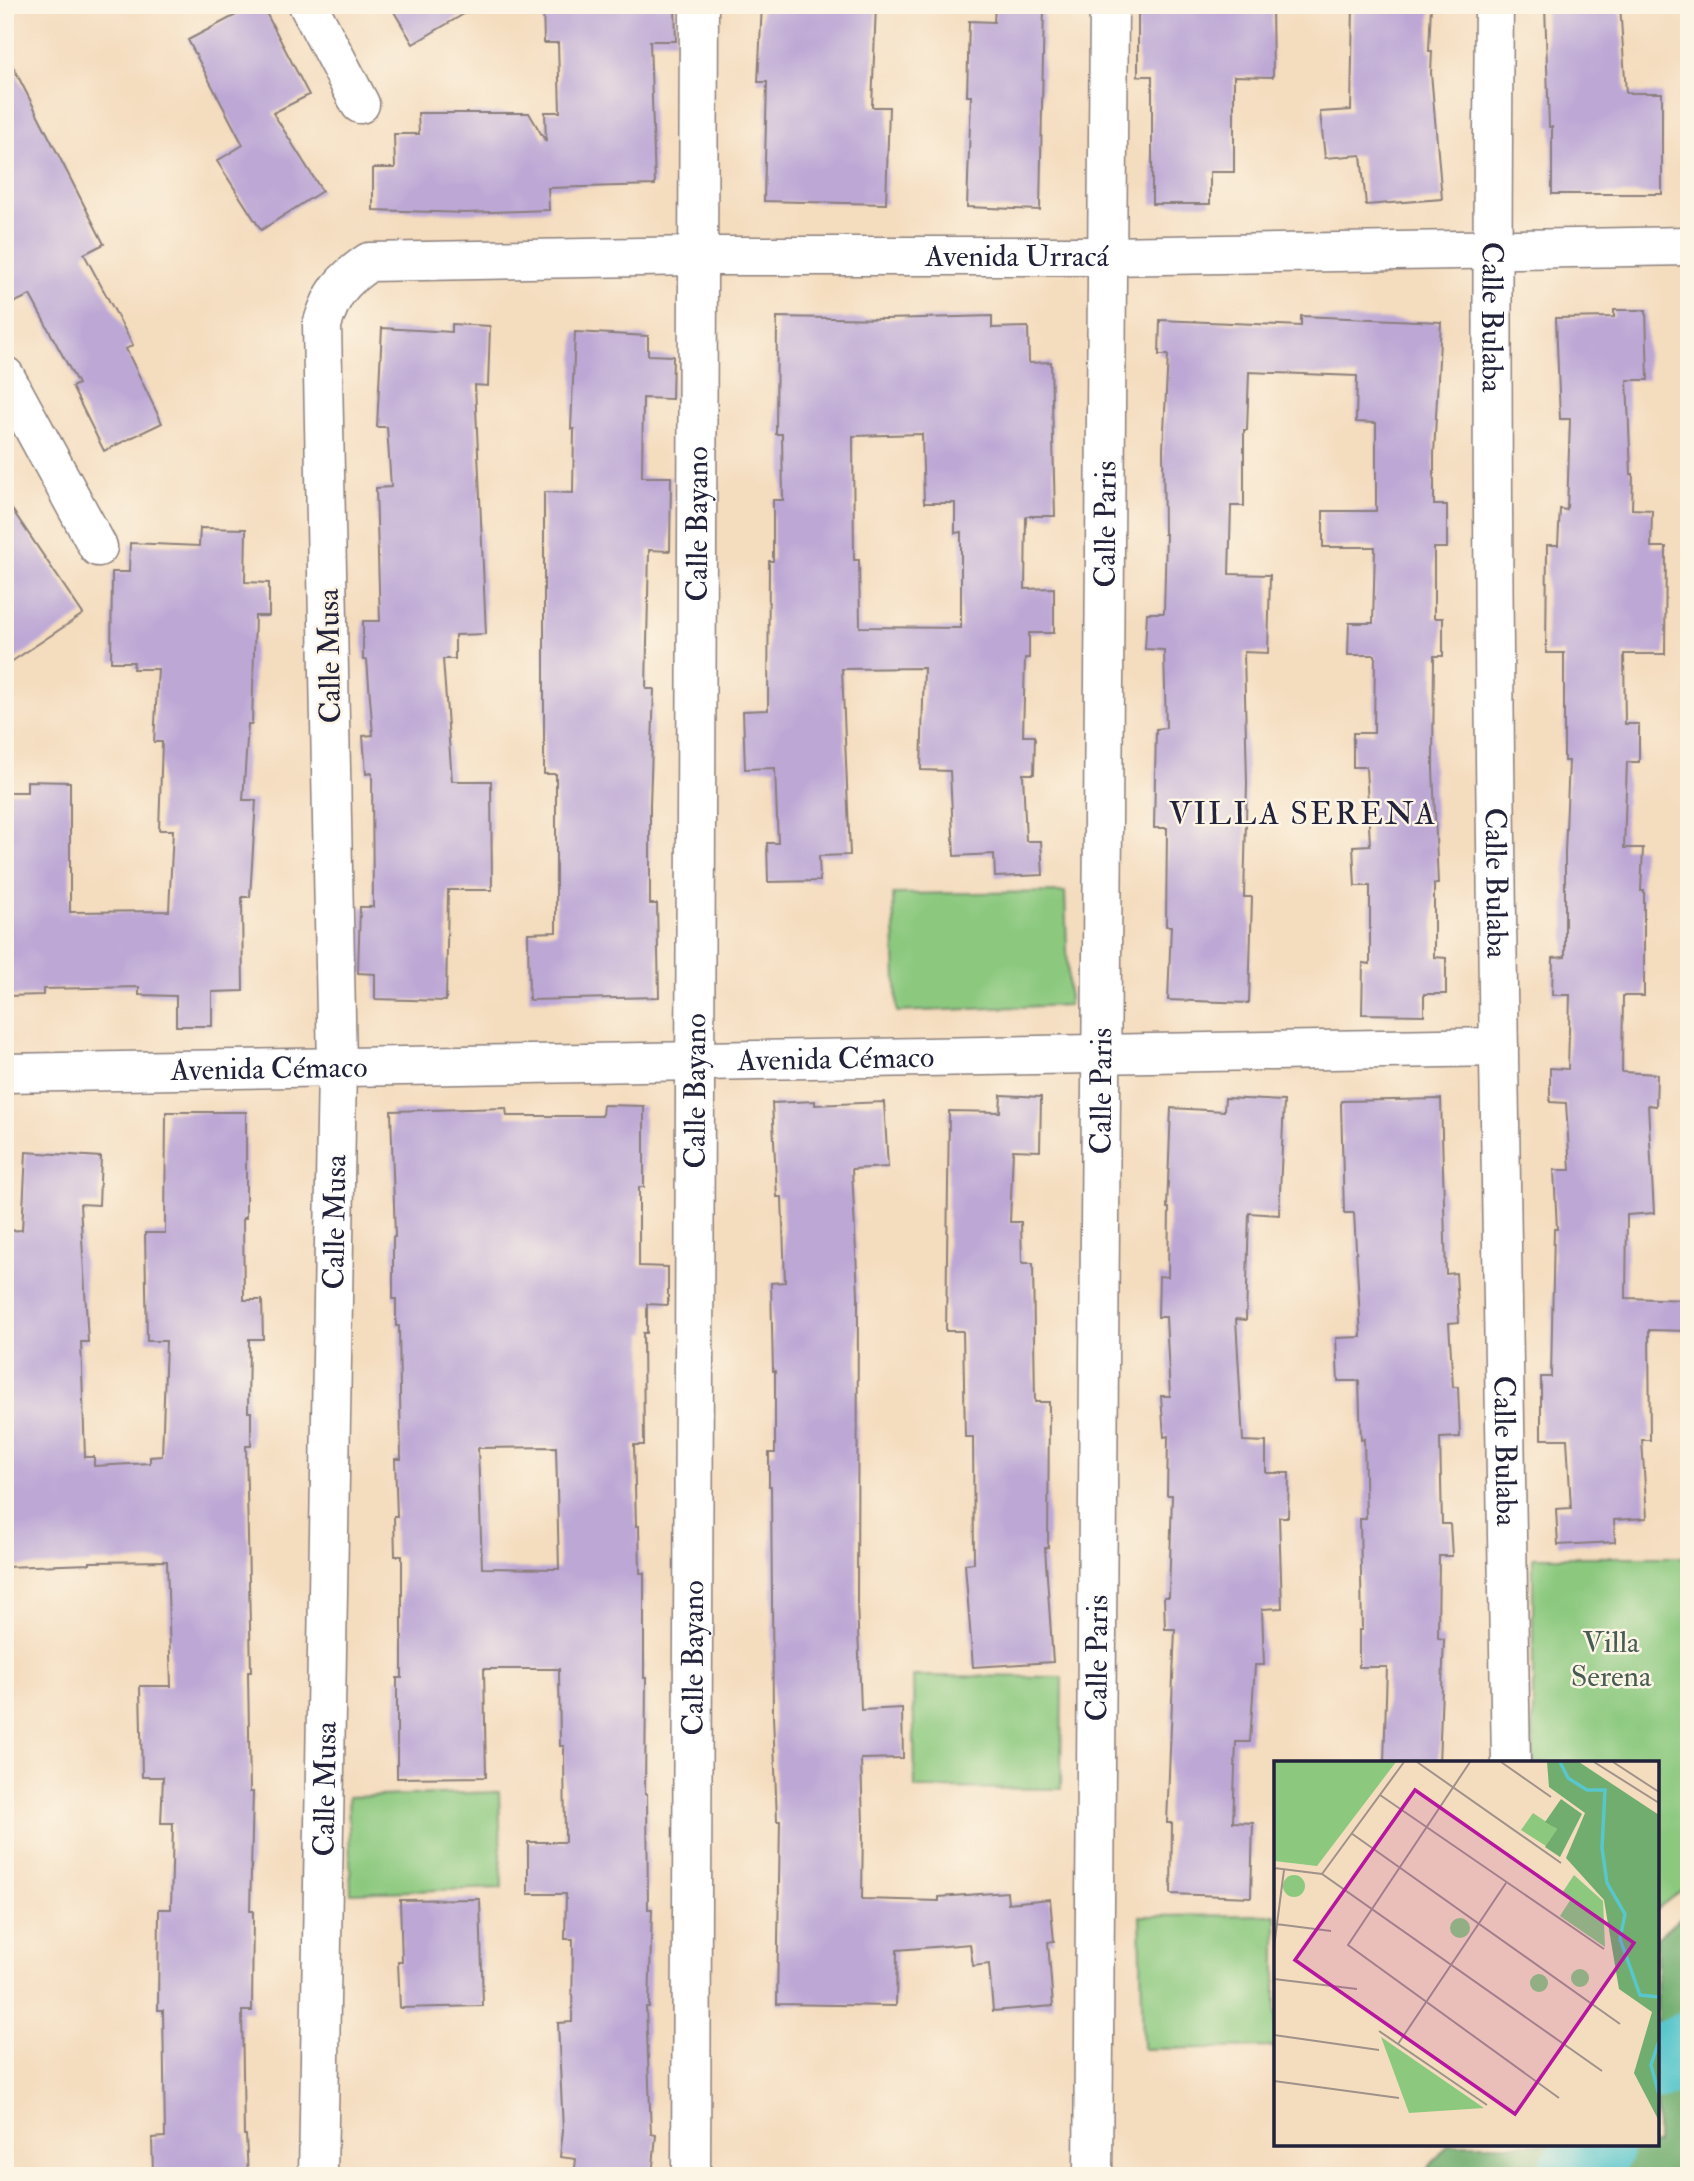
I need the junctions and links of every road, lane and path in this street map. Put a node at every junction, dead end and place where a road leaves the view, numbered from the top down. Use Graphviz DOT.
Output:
graph roads {
  1 [pos="308,5"];
  2 [pos="699,5"];
  3 [pos="1109,5"];
  4 [pos="1494,5"];
  5 [pos="360,104"];
  6 [pos="1689,246"];
  7 [pos="1492,250"];
  8 [pos="698,256"];
  9 [pos="1107,256"];
  10 [pos="347,277"];
  11 [pos="5,376"];
  12 [pos="98,547"];
  13 [pos="1499,1047"];
  14 [pos="1102,1054"];
  15 [pos="695,1060"];
  16 [pos="337,1066"];
  17 [pos="5,1073"];
  18 [pos="1511,1761"];
  19 [pos="318,2176"];
  20 [pos="691,2176"];
  21 [pos="1093,2176"];
  1 -- 5 [label="street"];
  2 -- 8 [label="street, Calle Bayano"];
  3 -- 9 [label="street, Calle Paris"];
  4 -- 7 [label="street, Calle Bulaba"];
  6 -- 7 [label="street, Avenida Urracá"];
  7 -- 9 [label="street, Avenida Urracá"];
  7 -- 13 [label="street, Calle Bulaba"];
  8 -- 9 [label="street, Avenida Urracá"];
  8 -- 10 [label="street, Avenida Urracá"];
  8 -- 15 [label="street, Calle Bayano"];
  9 -- 14 [label="street, Calle Paris"];
  10 -- 16 [label="street, Calle Musa"];
  11 -- 12 [label="street"];
  13 -- 14 [label="street, Avenida Cémaco"];
  13 -- 18 [label="street, Calle Bulaba"];
  14 -- 15 [label="street, Avenida Cémaco"];
  14 -- 21 [label="street, Calle Paris"];
  15 -- 16 [label="street, Avenida Cémaco"];
  15 -- 20 [label="street, Calle Bayano"];
  16 -- 17 [label="street, Avenida Cémaco"];
  16 -- 19 [label="street, Calle Musa"];
}
